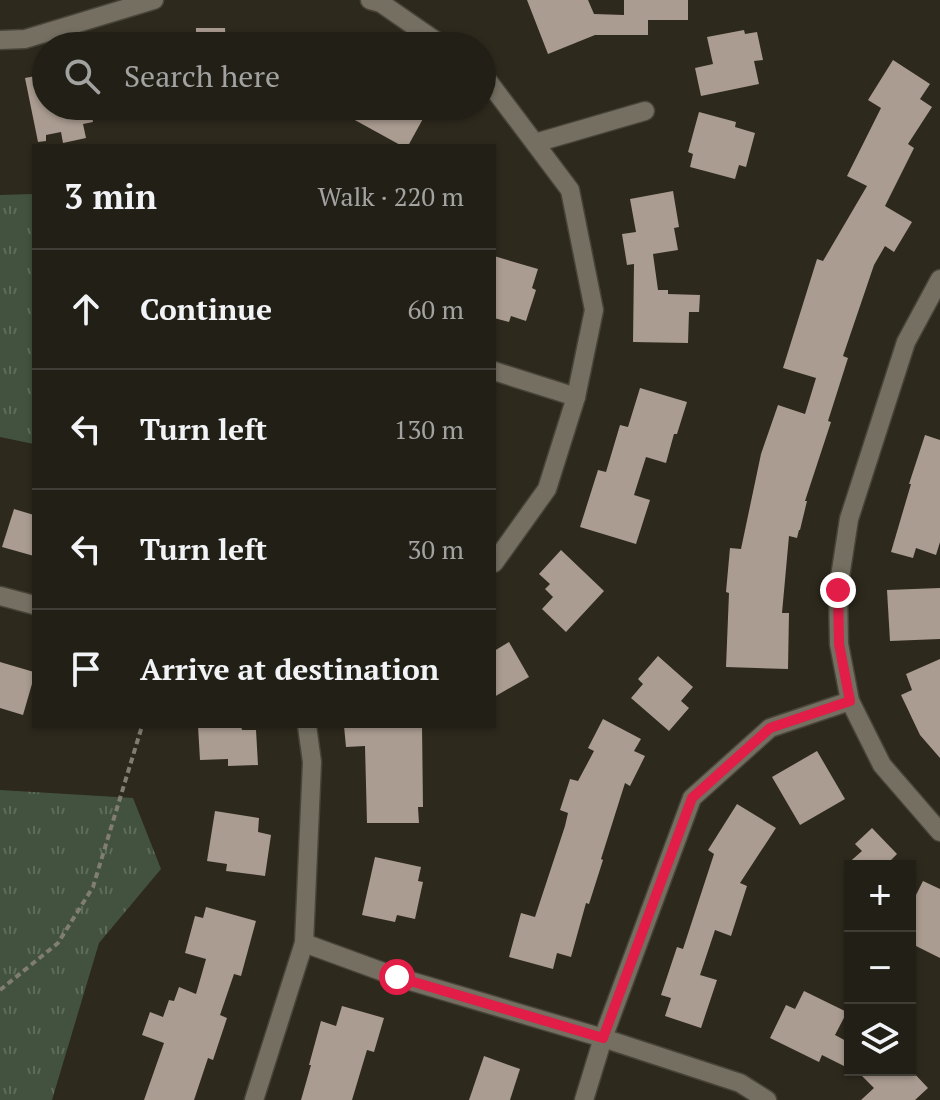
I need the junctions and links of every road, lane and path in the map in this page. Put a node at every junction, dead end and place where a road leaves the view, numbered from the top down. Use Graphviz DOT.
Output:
graph roads {
  1 [pos="154,0"];
  2 [pos="370,0"];
  3 [pos="48,32"];
  4 [pos="423,32"];
  5 [pos="32,37"];
  6 [pos="0,40"];
  7 [pos="496,91"];
  8 [pos="645,111"];
  9 [pos="535,143"];
  10 [pos="940,279"];
  11 [pos="496,372"];
  12 [pos="576,397"];
  13 [pos="496,560"];
  14 [pos="0,596"];
  15 [pos="32,604"];
  16 [pos="850,701"];
  17 [pos="141,728"];
  18 [pos="307,728"];
  19 [pos="940,832"];
  20 [pos="304,943"];
  21 [pos="0,990"];
  22 [pos="603,1038"];
  23 [pos="254,1100"];
  24 [pos="584,1100"];
  25 [pos="767,1100"];
  1 -- 3 [label="street"];
  2 -- 4 [label="street"];
  5 -- 6 [label="street"];
  7 -- 9 [label="street"];
  8 -- 9 [label="street"];
  9 -- 12 [label="street"];
  10 -- 16 [label="street"];
  11 -- 12 [label="street"];
  12 -- 13 [label="street"];
  14 -- 15 [label="street"];
  16 -- 19 [label="street"];
  16 -- 22 [label="street"];
  17 -- 21 [label="path"];
  18 -- 20 [label="street"];
  20 -- 22 [label="street"];
  20 -- 23 [label="street"];
  22 -- 24 [label="street"];
  22 -- 25 [label="street"];
}
